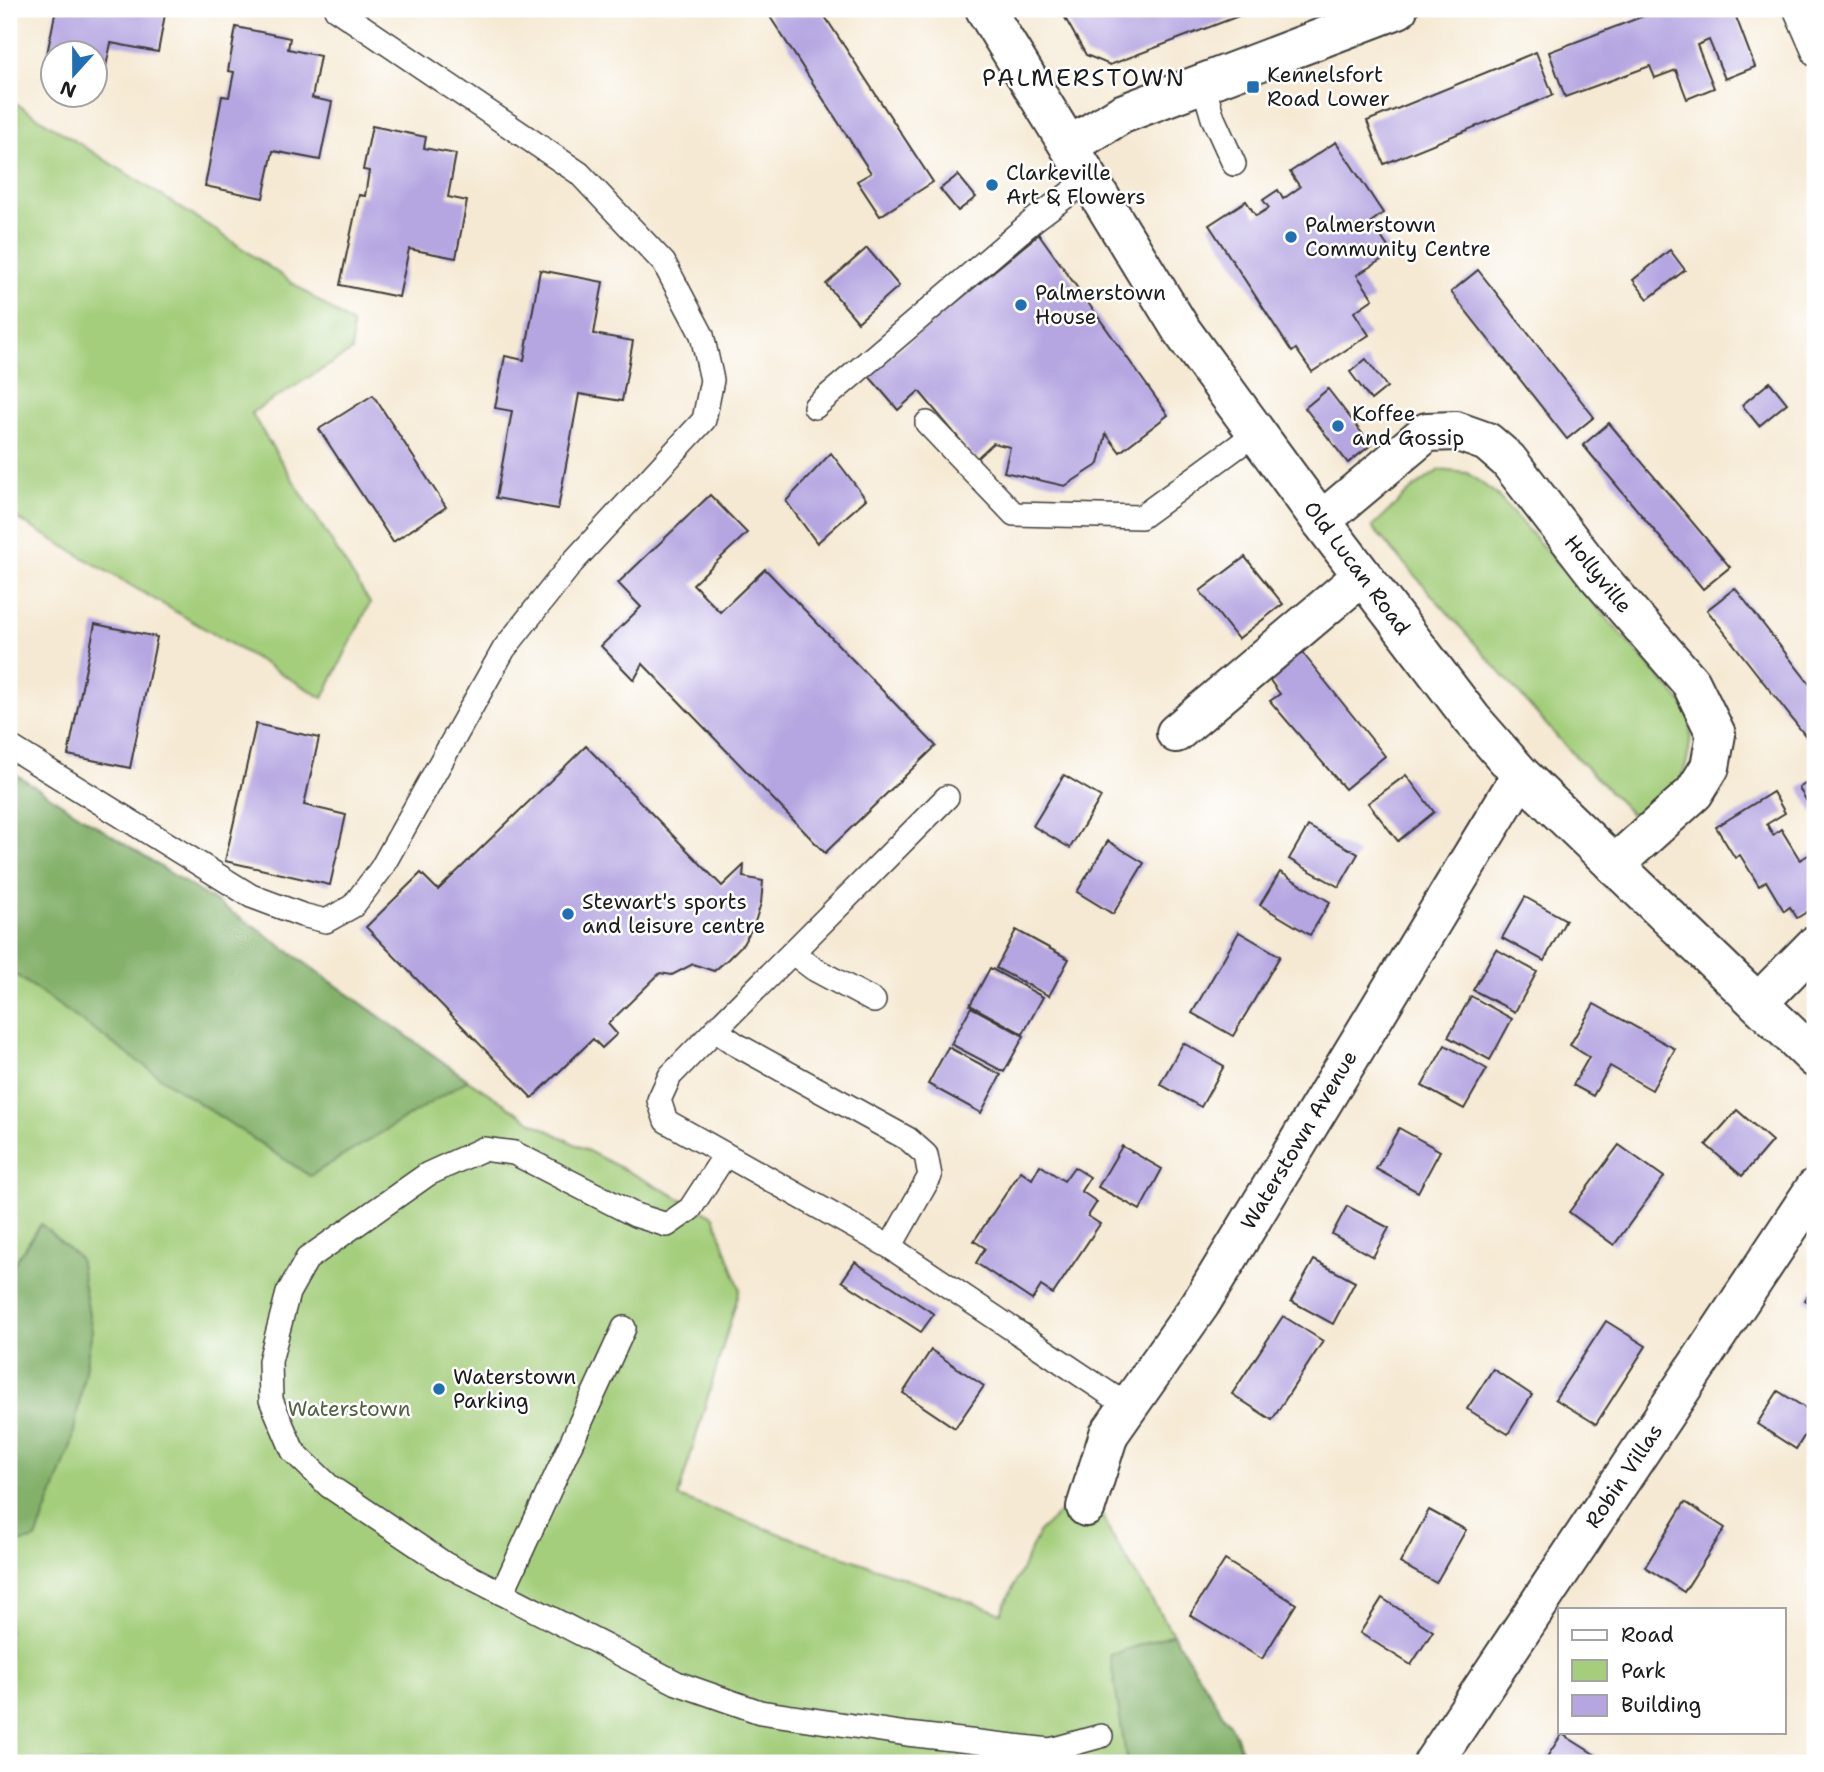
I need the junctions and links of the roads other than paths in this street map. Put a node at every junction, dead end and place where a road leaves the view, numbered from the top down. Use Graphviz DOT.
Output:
graph roads {
  1 [pos="336,9"];
  2 [pos="985,9"];
  3 [pos="1398,9"];
  4 [pos="1795,9"];
  5 [pos="1815,55"];
  6 [pos="1203,84"];
  7 [pos="1069,146"];
  8 [pos="1234,164"];
  9 [pos="1089,179"];
  10 [pos="816,408"];
  11 [pos="927,423"];
  12 [pos="1256,433"];
  13 [pos="1321,521"];
  14 [pos="1362,576"];
  15 [pos="1176,733"];
  16 [pos="9,746"];
  17 [pos="1521,775"];
  18 [pos="947,797"];
  19 [pos="1614,865"];
  20 [pos="1815,945"];
  21 [pos="793,953"];
  22 [pos="874,1001"];
  23 [pos="1758,1003"];
  24 [pos="715,1030"];
  25 [pos="1815,1058"];
  26 [pos="725,1155"];
  27 [pos="1815,1188"];
  28 [pos="890,1247"];
  29 [pos="624,1328"];
  30 [pos="1126,1405"];
  31 [pos="1086,1507"];
  32 [pos="502,1593"];
  33 [pos="1101,1736"];
  34 [pos="1433,1763"];
  1 -- 16 [label="lane"];
  2 -- 7 [label="street, Old Lucan Road"];
  3 -- 6 [label="street"];
  4 -- 5 [label="lane"];
  6 -- 7 [label="street"];
  6 -- 8 [label="lane"];
  7 -- 9 [label="street, Old Lucan Road"];
  9 -- 10 [label="lane"];
  9 -- 12 [label="street, Old Lucan Road"];
  11 -- 12 [label="lane"];
  12 -- 13 [label="street, Old Lucan Road"];
  13 -- 14 [label="street, Old Lucan Road"];
  13 -- 19 [label="street, Hollyville"];
  14 -- 15 [label="street"];
  14 -- 17 [label="street, Old Lucan Road"];
  17 -- 19 [label="street, Old Lucan Road"];
  17 -- 30 [label="street, Waterstown Avenue"];
  18 -- 21 [label="lane"];
  19 -- 23 [label="street, Old Lucan Road"];
  20 -- 23 [label="street"];
  21 -- 22 [label="lane"];
  21 -- 24 [label="lane"];
  23 -- 25 [label="street, Old Lucan Road"];
  24 -- 26 [label="lane"];
  24 -- 28 [label="lane"];
  26 -- 28 [label="lane"];
  26 -- 32 [label="lane"];
  27 -- 34 [label="street, Robin Villas"];
  28 -- 30 [label="lane"];
  29 -- 32 [label="lane"];
  30 -- 31 [label="street, Waterstown Avenue"];
  32 -- 33 [label="lane"];
}
